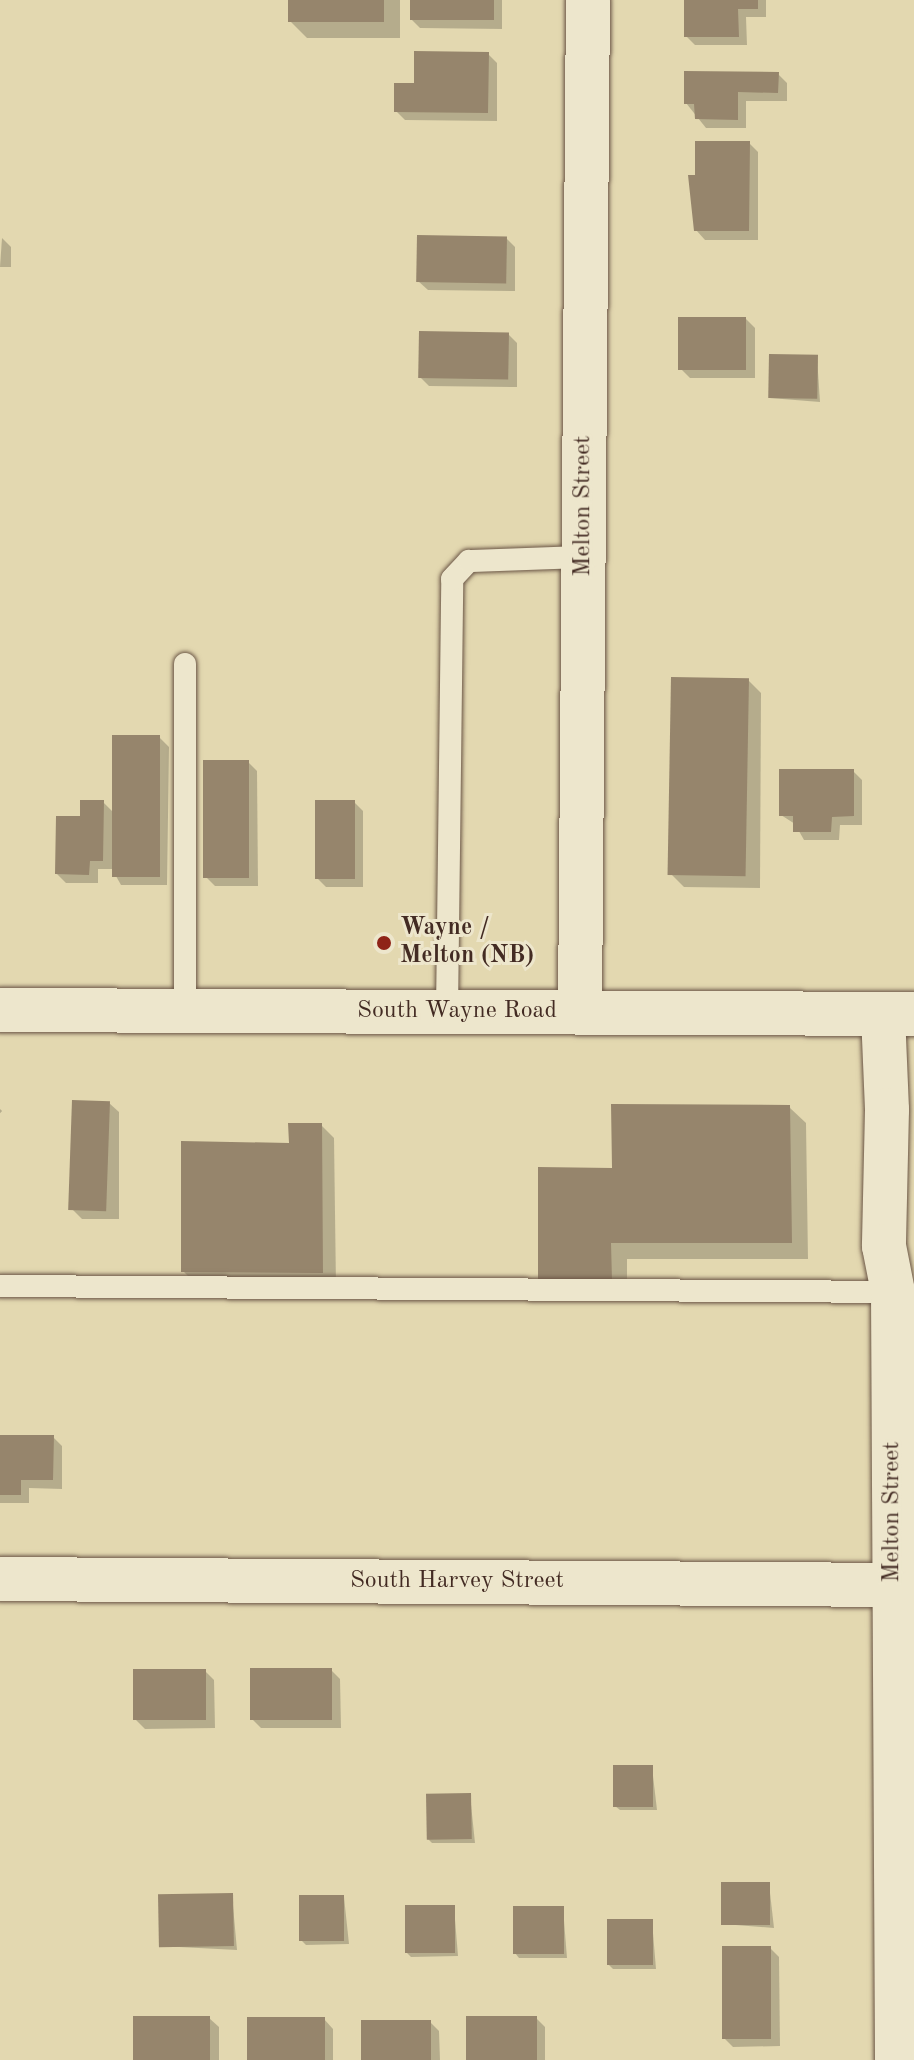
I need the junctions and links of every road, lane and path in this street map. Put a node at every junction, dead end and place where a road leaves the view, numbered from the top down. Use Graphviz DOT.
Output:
graph roads {
  1 [pos="588,0"];
  2 [pos="584,557"];
  3 [pos="185,664"];
  4 [pos="0,1010"];
  5 [pos="185,1011"];
  6 [pos="447,1012"];
  7 [pos="580,1012"];
  8 [pos="898,1014"];
  9 [pos="0,1286"];
  10 [pos="900,1288"];
  11 [pos="0,1579"];
  12 [pos="903,1585"];
  13 [pos="897,2060"];
  1 -- 2 [label="street, Melton Street"];
  2 -- 6 [label="lane"];
  2 -- 7 [label="street, Melton Street"];
  3 -- 5 [label="lane"];
  4 -- 5 [label="street, South Wayne Road"];
  5 -- 6 [label="street, South Wayne Road"];
  6 -- 7 [label="street, South Wayne Road"];
  7 -- 8 [label="street, South Wayne Road"];
  8 -- 10 [label="street, Melton Street"];
  9 -- 10 [label="lane"];
  10 -- 12 [label="street, Melton Street"];
  11 -- 12 [label="street, South Harvey Street"];
  12 -- 13 [label="street, Melton Street"];
}
